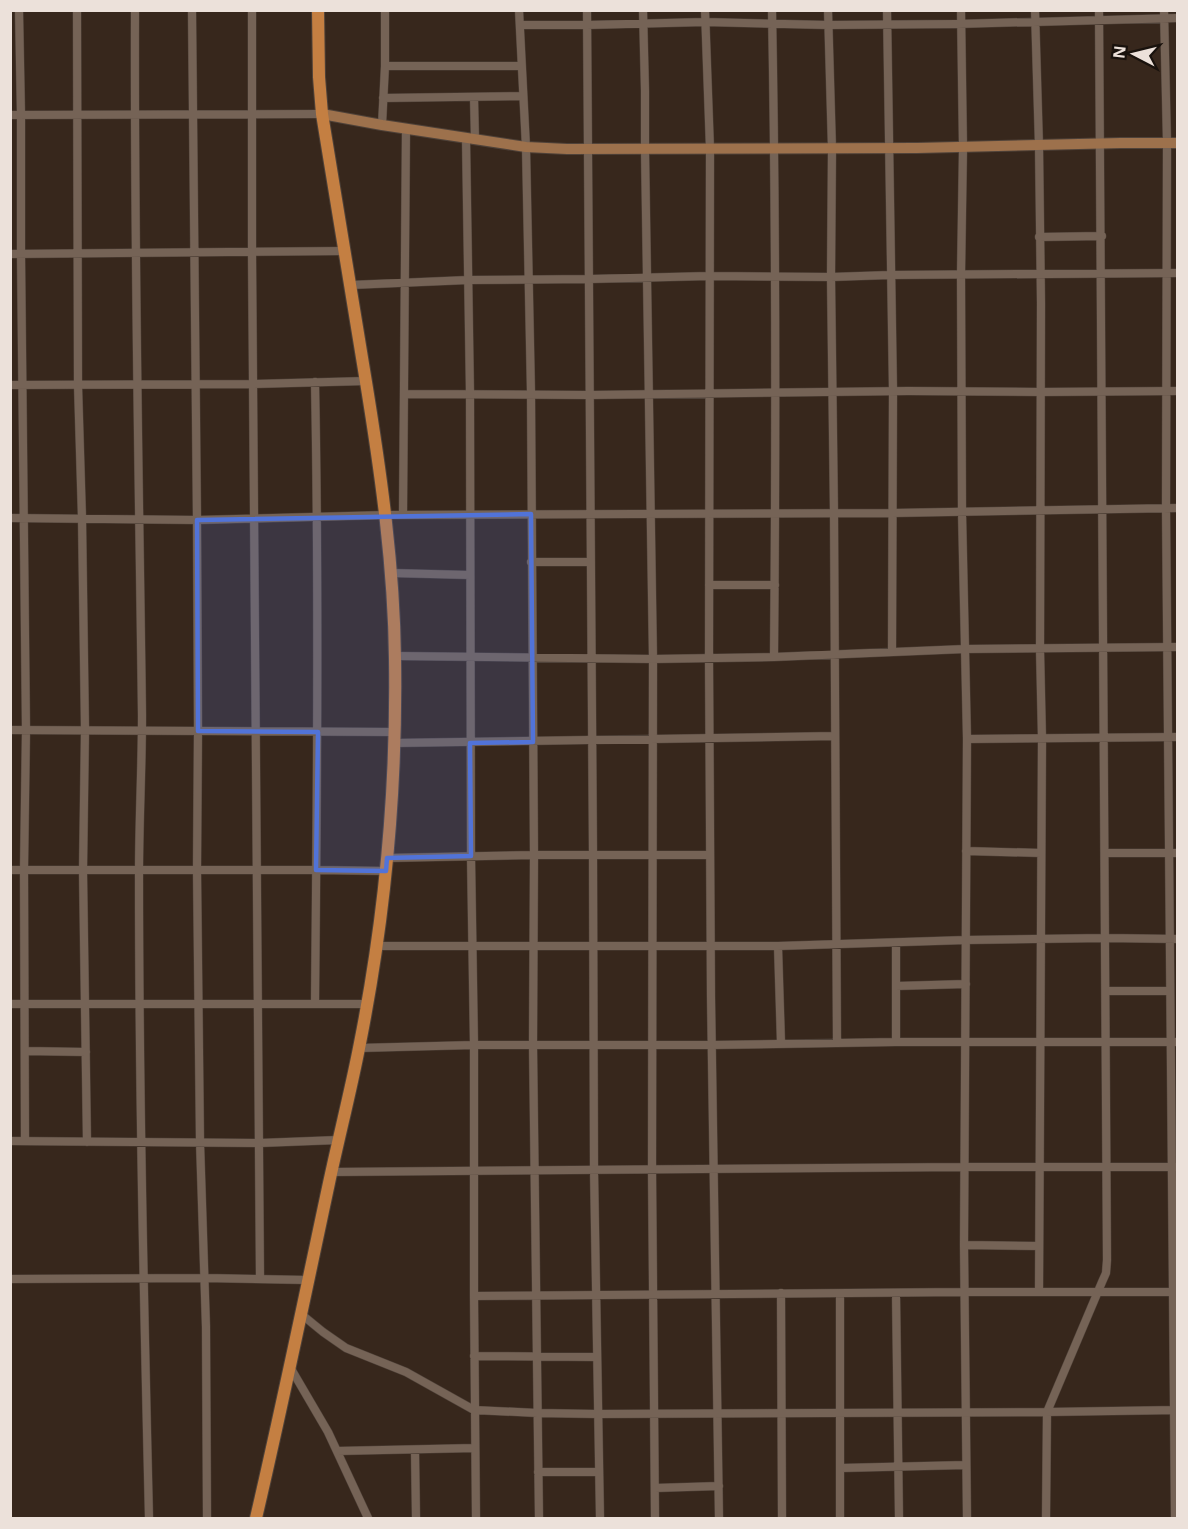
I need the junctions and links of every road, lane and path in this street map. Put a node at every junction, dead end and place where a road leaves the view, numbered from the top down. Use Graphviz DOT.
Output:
graph roads {
  1 [pos="19,10"];
  2 [pos="77,10"];
  3 [pos="135,10"];
  4 [pos="192,10"];
  5 [pos="252,10"];
  6 [pos="318,10"];
  7 [pos="385,10"];
  8 [pos="519,10"];
  9 [pos="587,10"];
  10 [pos="643,10"];
  11 [pos="705,10"];
  12 [pos="772,10"];
  13 [pos="828,10"];
  14 [pos="887,10"];
  15 [pos="961,10"];
  16 [pos="1035,10"];
  17 [pos="1099,10"];
  18 [pos="1164,15"];
  19 [pos="1178,18"];
  20 [pos="1099,21"];
  21 [pos="705,22"];
  22 [pos="1035,22"];
  23 [pos="772,23"];
  24 [pos="643,24"];
  25 [pos="828,24"];
  26 [pos="887,24"];
  27 [pos="961,24"];
  28 [pos="520,25"];
  29 [pos="587,25"];
  30 [pos="385,66"];
  31 [pos="521,66"];
  32 [pos="523,96"];
  33 [pos="474,97"];
  34 [pos="383,98"];
  35 [pos="193,114"];
  36 [pos="252,114"];
  37 [pos="322,114"];
  38 [pos="10,115"];
  39 [pos="21,115"];
  40 [pos="78,115"];
  41 [pos="134,115"];
  42 [pos="382,125"];
  43 [pos="406,128"];
  44 [pos="470,139"];
  45 [pos="1172,143"];
  46 [pos="1101,144"];
  47 [pos="1039,146"];
  48 [pos="526,147"];
  49 [pos="889,148"];
  50 [pos="963,148"];
  51 [pos="710,149"];
  52 [pos="775,149"];
  53 [pos="832,149"];
  54 [pos="589,150"];
  55 [pos="645,150"];
  56 [pos="1102,236"];
  57 [pos="1039,237"];
  58 [pos="346,251"];
  59 [pos="77,252"];
  60 [pos="135,252"];
  61 [pos="252,252"];
  62 [pos="195,253"];
  63 [pos="10,254"];
  64 [pos="21,254"];
  65 [pos="1167,273"];
  66 [pos="1178,273"];
  67 [pos="1102,274"];
  68 [pos="890,275"];
  69 [pos="961,275"];
  70 [pos="1040,275"];
  71 [pos="709,276"];
  72 [pos="775,276"];
  73 [pos="831,277"];
  74 [pos="647,278"];
  75 [pos="529,279"];
  76 [pos="590,279"];
  77 [pos="468,280"];
  78 [pos="406,282"];
  79 [pos="351,285"];
  80 [pos="366,381"];
  81 [pos="315,382"];
  82 [pos="136,384"];
  83 [pos="196,384"];
  84 [pos="254,384"];
  85 [pos="78,385"];
  86 [pos="10,386"];
  87 [pos="22,386"];
  88 [pos="892,391"];
  89 [pos="962,391"];
  90 [pos="1166,391"];
  91 [pos="1178,391"];
  92 [pos="710,392"];
  93 [pos="776,392"];
  94 [pos="1040,392"];
  95 [pos="1102,392"];
  96 [pos="531,393"];
  97 [pos="833,393"];
  98 [pos="404,394"];
  99 [pos="470,394"];
  100 [pos="648,394"];
  101 [pos="590,395"];
  102 [pos="1166,508"];
  103 [pos="1178,508"];
  104 [pos="1102,510"];
  105 [pos="1040,511"];
  106 [pos="962,512"];
  107 [pos="709,513"];
  108 [pos="834,513"];
  109 [pos="893,513"];
  110 [pos="386,514"];
  111 [pos="469,514"];
  112 [pos="531,514"];
  113 [pos="775,514"];
  114 [pos="403,515"];
  115 [pos="590,515"];
  116 [pos="650,515"];
  117 [pos="318,517"];
  118 [pos="10,518"];
  119 [pos="24,518"];
  120 [pos="82,518"];
  121 [pos="140,519"];
  122 [pos="254,519"];
  123 [pos="197,520"];
  124 [pos="531,562"];
  125 [pos="591,562"];
  126 [pos="391,573"];
  127 [pos="470,575"];
  128 [pos="709,585"];
  129 [pos="775,585"];
  130 [pos="1178,647"];
  131 [pos="1167,648"];
  132 [pos="965,649"];
  133 [pos="1040,649"];
  134 [pos="1104,649"];
  135 [pos="892,652"];
  136 [pos="835,654"];
  137 [pos="395,656"];
  138 [pos="470,656"];
  139 [pos="532,656"];
  140 [pos="592,657"];
  141 [pos="774,657"];
  142 [pos="709,658"];
  143 [pos="652,659"];
  144 [pos="10,730"];
  145 [pos="26,730"];
  146 [pos="85,730"];
  147 [pos="142,731"];
  148 [pos="198,731"];
  149 [pos="257,731"];
  150 [pos="318,732"];
  151 [pos="835,736"];
  152 [pos="1168,737"];
  153 [pos="1178,737"];
  154 [pos="394,738"];
  155 [pos="1104,738"];
  156 [pos="709,739"];
  157 [pos="967,739"];
  158 [pos="1042,739"];
  159 [pos="652,740"];
  160 [pos="592,741"];
  161 [pos="532,742"];
  162 [pos="470,743"];
  163 [pos="966,851"];
  164 [pos="1041,853"];
  165 [pos="1105,853"];
  166 [pos="1173,853"];
  167 [pos="534,855"];
  168 [pos="594,855"];
  169 [pos="652,855"];
  170 [pos="710,855"];
  171 [pos="471,856"];
  172 [pos="387,858"];
  173 [pos="10,870"];
  174 [pos="24,870"];
  175 [pos="139,870"];
  176 [pos="197,870"];
  177 [pos="257,870"];
  178 [pos="316,870"];
  179 [pos="83,871"];
  180 [pos="386,871"];
  181 [pos="1105,938"];
  182 [pos="1174,939"];
  183 [pos="966,940"];
  184 [pos="1041,940"];
  185 [pos="896,943"];
  186 [pos="836,945"];
  187 [pos="377,946"];
  188 [pos="472,946"];
  189 [pos="532,946"];
  190 [pos="651,946"];
  191 [pos="711,946"];
  192 [pos="778,946"];
  193 [pos="593,947"];
  194 [pos="966,984"];
  195 [pos="896,986"];
  196 [pos="1106,991"];
  197 [pos="1170,991"];
  198 [pos="10,1004"];
  199 [pos="24,1004"];
  200 [pos="85,1004"];
  201 [pos="140,1004"];
  202 [pos="199,1004"];
  203 [pos="258,1004"];
  204 [pos="315,1004"];
  205 [pos="367,1004"];
  206 [pos="896,1042"];
  207 [pos="966,1042"];
  208 [pos="1106,1042"];
  209 [pos="1174,1042"];
  210 [pos="781,1043"];
  211 [pos="837,1043"];
  212 [pos="1040,1043"];
  213 [pos="474,1045"];
  214 [pos="533,1045"];
  215 [pos="594,1045"];
  216 [pos="652,1045"];
  217 [pos="712,1045"];
  218 [pos="359,1048"];
  219 [pos="25,1051"];
  220 [pos="86,1052"];
  221 [pos="338,1140"];
  222 [pos="10,1141"];
  223 [pos="26,1141"];
  224 [pos="87,1142"];
  225 [pos="141,1142"];
  226 [pos="200,1142"];
  227 [pos="260,1143"];
  228 [pos="964,1167"];
  229 [pos="1040,1167"];
  230 [pos="1107,1167"];
  231 [pos="1175,1167"];
  232 [pos="594,1169"];
  233 [pos="652,1169"];
  234 [pos="714,1169"];
  235 [pos="535,1170"];
  236 [pos="473,1171"];
  237 [pos="331,1172"];
  238 [pos="964,1245"];
  239 [pos="1039,1246"];
  240 [pos="144,1278"];
  241 [pos="204,1278"];
  242 [pos="10,1279"];
  243 [pos="260,1279"];
  244 [pos="308,1280"];
  245 [pos="964,1292"];
  246 [pos="1039,1292"];
  247 [pos="1097,1292"];
  248 [pos="1175,1292"];
  249 [pos="781,1293"];
  250 [pos="896,1293"];
  251 [pos="716,1294"];
  252 [pos="840,1294"];
  253 [pos="536,1295"];
  254 [pos="596,1295"];
  255 [pos="653,1295"];
  256 [pos="474,1296"];
  257 [pos="301,1314"];
  258 [pos="474,1356"];
  259 [pos="537,1356"];
  260 [pos="597,1357"];
  261 [pos="290,1366"];
  262 [pos="474,1410"];
  263 [pos="1176,1410"];
  264 [pos="897,1412"];
  265 [pos="966,1412"];
  266 [pos="1047,1412"];
  267 [pos="537,1413"];
  268 [pos="655,1413"];
  269 [pos="718,1413"];
  270 [pos="782,1413"];
  271 [pos="840,1413"];
  272 [pos="597,1414"];
  273 [pos="475,1448"];
  274 [pos="416,1450"];
  275 [pos="337,1451"];
  276 [pos="1176,1456"];
  277 [pos="966,1465"];
  278 [pos="898,1466"];
  279 [pos="841,1468"];
  280 [pos="538,1472"];
  281 [pos="598,1472"];
  282 [pos="719,1486"];
  283 [pos="655,1488"];
  284 [pos="149,1518"];
  285 [pos="207,1518"];
  286 [pos="256,1518"];
  287 [pos="368,1518"];
  288 [pos="416,1518"];
  289 [pos="476,1518"];
  290 [pos="539,1518"];
  291 [pos="600,1518"];
  292 [pos="656,1518"];
  293 [pos="720,1518"];
  294 [pos="782,1518"];
  295 [pos="840,1518"];
  296 [pos="898,1518"];
  297 [pos="967,1518"];
  298 [pos="1046,1518"];
  299 [pos="1175,1518"];
  1 -- 39 [label="street"];
  2 -- 40 [label="street"];
  3 -- 41 [label="street"];
  4 -- 35 [label="street"];
  5 -- 36 [label="street"];
  6 -- 37 [label="main road"];
  7 -- 30 [label="street"];
  8 -- 28 [label="street"];
  9 -- 29 [label="street"];
  10 -- 24 [label="street"];
  11 -- 21 [label="street"];
  12 -- 23 [label="street"];
  13 -- 25 [label="street"];
  14 -- 26 [label="street"];
  15 -- 27 [label="street"];
  16 -- 22 [label="street"];
  17 -- 20 [label="street"];
  18 -- 19 [label="street"];
  18 -- 20 [label="street"];
  18 -- 45 [label="street"];
  20 -- 22 [label="street"];
  20 -- 46 [label="street"];
  21 -- 23 [label="street"];
  21 -- 24 [label="street"];
  21 -- 51 [label="street"];
  22 -- 27 [label="street"];
  22 -- 47 [label="street"];
  23 -- 25 [label="street"];
  23 -- 52 [label="street"];
  24 -- 29 [label="street"];
  24 -- 55 [label="street"];
  25 -- 26 [label="street"];
  25 -- 53 [label="street"];
  26 -- 27 [label="street"];
  26 -- 49 [label="street"];
  27 -- 50 [label="street"];
  28 -- 29 [label="street"];
  28 -- 31 [label="street"];
  29 -- 54 [label="street"];
  30 -- 31 [label="street"];
  30 -- 34 [label="street"];
  31 -- 32 [label="street"];
  32 -- 33 [label="street"];
  32 -- 48 [label="street"];
  33 -- 34 [label="street"];
  33 -- 44 [label="street"];
  34 -- 42 [label="street"];
  35 -- 36 [label="street"];
  35 -- 41 [label="street"];
  35 -- 62 [label="street"];
  36 -- 37 [label="street"];
  36 -- 61 [label="street"];
  37 -- 42 [label="street"];
  37 -- 58 [label="main road"];
  38 -- 39 [label="street"];
  39 -- 40 [label="street"];
  39 -- 64 [label="street"];
  40 -- 41 [label="street"];
  40 -- 59 [label="street"];
  41 -- 60 [label="street"];
  42 -- 43 [label="street"];
  43 -- 44 [label="street"];
  43 -- 78 [label="street"];
  44 -- 48 [label="street"];
  44 -- 77 [label="street"];
  45 -- 46 [label="street"];
  45 -- 65 [label="street"];
  46 -- 47 [label="street"];
  46 -- 56 [label="street"];
  47 -- 50 [label="street"];
  47 -- 57 [label="street"];
  48 -- 54 [label="street"];
  48 -- 75 [label="street"];
  49 -- 50 [label="street"];
  49 -- 53 [label="street"];
  49 -- 68 [label="street"];
  50 -- 69 [label="street"];
  51 -- 52 [label="street"];
  51 -- 55 [label="street"];
  51 -- 71 [label="street"];
  52 -- 53 [label="street"];
  52 -- 72 [label="street"];
  53 -- 73 [label="street"];
  54 -- 55 [label="street"];
  54 -- 76 [label="street"];
  55 -- 74 [label="street"];
  56 -- 57 [label="street"];
  56 -- 67 [label="street"];
  57 -- 70 [label="street"];
  58 -- 61 [label="street"];
  58 -- 79 [label="main road"];
  59 -- 60 [label="street"];
  59 -- 64 [label="street"];
  59 -- 85 [label="street"];
  60 -- 62 [label="street"];
  60 -- 82 [label="street"];
  61 -- 62 [label="street"];
  61 -- 84 [label="street"];
  62 -- 83 [label="street"];
  63 -- 64 [label="street"];
  64 -- 87 [label="street"];
  65 -- 66 [label="street"];
  65 -- 67 [label="street"];
  65 -- 90 [label="street"];
  67 -- 70 [label="street"];
  67 -- 95 [label="street"];
  68 -- 69 [label="street"];
  68 -- 73 [label="street"];
  68 -- 88 [label="street"];
  69 -- 70 [label="street"];
  69 -- 89 [label="street"];
  70 -- 94 [label="street"];
  71 -- 72 [label="street"];
  71 -- 74 [label="street"];
  71 -- 92 [label="street"];
  72 -- 73 [label="street"];
  72 -- 93 [label="street"];
  73 -- 97 [label="street"];
  74 -- 76 [label="street"];
  74 -- 100 [label="street"];
  75 -- 76 [label="street"];
  75 -- 77 [label="street"];
  75 -- 96 [label="street"];
  76 -- 101 [label="street"];
  77 -- 78 [label="street"];
  77 -- 99 [label="street"];
  78 -- 79 [label="street"];
  78 -- 98 [label="street"];
  79 -- 80 [label="main road"];
  80 -- 81 [label="street"];
  80 -- 110 [label="main road"];
  81 -- 84 [label="street"];
  81 -- 117 [label="street"];
  82 -- 83 [label="street"];
  82 -- 85 [label="street"];
  82 -- 121 [label="street"];
  83 -- 84 [label="street"];
  83 -- 123 [label="street"];
  84 -- 122 [label="street"];
  85 -- 87 [label="street"];
  85 -- 120 [label="street"];
  86 -- 87 [label="street"];
  87 -- 119 [label="street"];
  88 -- 89 [label="street"];
  88 -- 97 [label="street"];
  88 -- 109 [label="street"];
  89 -- 94 [label="street"];
  89 -- 106 [label="street"];
  90 -- 91 [label="street"];
  90 -- 95 [label="street"];
  90 -- 102 [label="street"];
  92 -- 93 [label="street"];
  92 -- 100 [label="street"];
  92 -- 107 [label="street"];
  93 -- 97 [label="street"];
  93 -- 113 [label="street"];
  94 -- 95 [label="street"];
  94 -- 105 [label="street"];
  95 -- 104 [label="street"];
  96 -- 99 [label="street"];
  96 -- 101 [label="street"];
  96 -- 112 [label="street"];
  97 -- 108 [label="street"];
  98 -- 99 [label="street"];
  98 -- 114 [label="street"];
  99 -- 111 [label="street"];
  100 -- 101 [label="street"];
  100 -- 116 [label="street"];
  101 -- 115 [label="street"];
  102 -- 103 [label="street"];
  102 -- 104 [label="street"];
  102 -- 131 [label="street"];
  104 -- 105 [label="street"];
  104 -- 134 [label="street"];
  105 -- 106 [label="street"];
  105 -- 133 [label="street"];
  106 -- 109 [label="street"];
  106 -- 132 [label="street"];
  107 -- 113 [label="street"];
  107 -- 116 [label="street"];
  107 -- 128 [label="street"];
  108 -- 109 [label="street"];
  108 -- 113 [label="street"];
  108 -- 136 [label="street"];
  109 -- 135 [label="street"];
  110 -- 114 [label="street"];
  110 -- 117 [label="street"];
  110 -- 126 [label="main road"];
  111 -- 112 [label="street"];
  111 -- 114 [label="street"];
  111 -- 127 [label="street"];
  112 -- 115 [label="street"];
  112 -- 124 [label="street"];
  113 -- 129 [label="street"];
  115 -- 116 [label="street"];
  115 -- 125 [label="street"];
  116 -- 143 [label="street"];
  117 -- 122 [label="street"];
  117 -- 150 [label="street"];
  118 -- 119 [label="street"];
  119 -- 120 [label="street"];
  119 -- 145 [label="street"];
  120 -- 121 [label="street"];
  120 -- 146 [label="street"];
  121 -- 123 [label="street"];
  121 -- 147 [label="street"];
  122 -- 123 [label="street"];
  122 -- 149 [label="street"];
  123 -- 148 [label="street"];
  124 -- 125 [label="street"];
  124 -- 139 [label="street"];
  125 -- 140 [label="street"];
  126 -- 127 [label="street"];
  126 -- 137 [label="main road"];
  127 -- 138 [label="street"];
  128 -- 129 [label="street"];
  128 -- 142 [label="street"];
  129 -- 141 [label="street"];
  130 -- 131 [label="street"];
  131 -- 134 [label="street"];
  131 -- 152 [label="street"];
  132 -- 133 [label="street"];
  132 -- 135 [label="street"];
  132 -- 157 [label="street"];
  133 -- 134 [label="street"];
  133 -- 158 [label="street"];
  134 -- 155 [label="street"];
  135 -- 136 [label="street"];
  136 -- 141 [label="street"];
  136 -- 151 [label="street"];
  137 -- 138 [label="street"];
  137 -- 154 [label="main road"];
  138 -- 139 [label="street"];
  138 -- 162 [label="street"];
  139 -- 140 [label="street"];
  139 -- 161 [label="street"];
  140 -- 143 [label="street"];
  140 -- 160 [label="street"];
  141 -- 142 [label="street"];
  142 -- 143 [label="street"];
  142 -- 156 [label="street"];
  143 -- 159 [label="street"];
  144 -- 145 [label="street"];
  145 -- 146 [label="street"];
  145 -- 174 [label="street"];
  146 -- 147 [label="street"];
  146 -- 179 [label="street"];
  147 -- 148 [label="street"];
  147 -- 175 [label="street"];
  148 -- 149 [label="street"];
  148 -- 176 [label="street"];
  149 -- 150 [label="street"];
  149 -- 177 [label="street"];
  150 -- 154 [label="street"];
  150 -- 178 [label="street"];
  151 -- 156 [label="street"];
  151 -- 186 [label="street"];
  152 -- 153 [label="street"];
  152 -- 155 [label="street"];
  152 -- 166 [label="street"];
  154 -- 162 [label="street"];
  154 -- 172 [label="main road"];
  155 -- 158 [label="street"];
  155 -- 165 [label="street"];
  156 -- 159 [label="street"];
  156 -- 170 [label="street"];
  157 -- 158 [label="street"];
  157 -- 163 [label="street"];
  158 -- 164 [label="street"];
  159 -- 160 [label="street"];
  159 -- 169 [label="street"];
  160 -- 161 [label="street"];
  160 -- 168 [label="street"];
  161 -- 162 [label="street"];
  161 -- 167 [label="street"];
  162 -- 171 [label="street"];
  163 -- 164 [label="street"];
  163 -- 183 [label="street"];
  164 -- 184 [label="street"];
  165 -- 166 [label="street"];
  165 -- 181 [label="street"];
  166 -- 182 [label="street"];
  167 -- 168 [label="street"];
  167 -- 171 [label="street"];
  167 -- 189 [label="street"];
  168 -- 169 [label="street"];
  168 -- 193 [label="street"];
  169 -- 170 [label="street"];
  169 -- 190 [label="street"];
  170 -- 191 [label="street"];
  171 -- 172 [label="street"];
  171 -- 188 [label="street"];
  172 -- 180 [label="main road"];
  173 -- 174 [label="street"];
  174 -- 179 [label="street"];
  174 -- 199 [label="street"];
  175 -- 176 [label="street"];
  175 -- 179 [label="street"];
  175 -- 201 [label="street"];
  176 -- 177 [label="street"];
  176 -- 202 [label="street"];
  177 -- 178 [label="street"];
  177 -- 203 [label="street"];
  178 -- 180 [label="street"];
  178 -- 204 [label="street"];
  179 -- 200 [label="street"];
  180 -- 187 [label="main road"];
  181 -- 182 [label="street"];
  181 -- 184 [label="street"];
  181 -- 196 [label="street"];
  182 -- 197 [label="street"];
  183 -- 184 [label="street"];
  183 -- 185 [label="street"];
  183 -- 194 [label="street"];
  184 -- 212 [label="street"];
  185 -- 186 [label="street"];
  185 -- 195 [label="street"];
  186 -- 192 [label="street"];
  186 -- 211 [label="street"];
  187 -- 188 [label="street"];
  187 -- 205 [label="main road"];
  188 -- 189 [label="street"];
  188 -- 213 [label="street"];
  189 -- 193 [label="street"];
  189 -- 214 [label="street"];
  190 -- 191 [label="street"];
  190 -- 193 [label="street"];
  190 -- 216 [label="street"];
  191 -- 192 [label="street"];
  191 -- 217 [label="street"];
  192 -- 210 [label="street"];
  193 -- 215 [label="street"];
  194 -- 195 [label="street"];
  194 -- 207 [label="street"];
  195 -- 206 [label="street"];
  196 -- 197 [label="street"];
  196 -- 208 [label="street"];
  197 -- 209 [label="street"];
  198 -- 199 [label="street"];
  199 -- 200 [label="street"];
  199 -- 219 [label="street"];
  200 -- 201 [label="street"];
  200 -- 220 [label="street"];
  201 -- 202 [label="street"];
  201 -- 225 [label="street"];
  202 -- 203 [label="street"];
  202 -- 226 [label="street"];
  203 -- 204 [label="street"];
  203 -- 227 [label="street"];
  204 -- 205 [label="street"];
  205 -- 218 [label="main road"];
  206 -- 207 [label="street"];
  206 -- 211 [label="street"];
  207 -- 212 [label="street"];
  207 -- 228 [label="street"];
  208 -- 209 [label="street"];
  208 -- 212 [label="street"];
  208 -- 230 [label="street"];
  209 -- 231 [label="street"];
  210 -- 211 [label="street"];
  210 -- 217 [label="street"];
  212 -- 229 [label="street"];
  213 -- 214 [label="street"];
  213 -- 218 [label="street"];
  213 -- 236 [label="street"];
  214 -- 215 [label="street"];
  214 -- 235 [label="street"];
  215 -- 216 [label="street"];
  215 -- 232 [label="street"];
  216 -- 217 [label="street"];
  216 -- 233 [label="street"];
  217 -- 234 [label="street"];
  218 -- 221 [label="main road"];
  219 -- 220 [label="street"];
  219 -- 223 [label="street"];
  220 -- 224 [label="street"];
  221 -- 227 [label="street"];
  221 -- 237 [label="main road"];
  222 -- 223 [label="street"];
  223 -- 224 [label="street"];
  224 -- 225 [label="street"];
  225 -- 226 [label="street"];
  225 -- 240 [label="street"];
  226 -- 227 [label="street"];
  226 -- 241 [label="street"];
  227 -- 243 [label="street"];
  228 -- 229 [label="street"];
  228 -- 234 [label="street"];
  228 -- 238 [label="street"];
  229 -- 230 [label="street"];
  229 -- 239 [label="street"];
  230 -- 231 [label="street"];
  230 -- 247 [label="street"];
  231 -- 248 [label="street"];
  232 -- 233 [label="street"];
  232 -- 235 [label="street"];
  232 -- 254 [label="street"];
  233 -- 234 [label="street"];
  233 -- 255 [label="street"];
  234 -- 251 [label="street"];
  235 -- 236 [label="street"];
  235 -- 253 [label="street"];
  236 -- 237 [label="street"];
  236 -- 256 [label="street"];
  237 -- 244 [label="main road"];
  238 -- 239 [label="street"];
  238 -- 245 [label="street"];
  239 -- 246 [label="street"];
  240 -- 241 [label="street"];
  240 -- 242 [label="street"];
  240 -- 284 [label="street"];
  241 -- 243 [label="street"];
  241 -- 285 [label="street"];
  243 -- 244 [label="street"];
  244 -- 257 [label="main road"];
  245 -- 246 [label="street"];
  245 -- 250 [label="street"];
  245 -- 265 [label="street"];
  246 -- 247 [label="street"];
  247 -- 248 [label="street"];
  247 -- 266 [label="street"];
  248 -- 263 [label="street"];
  249 -- 251 [label="street"];
  249 -- 252 [label="street"];
  249 -- 270 [label="street"];
  250 -- 252 [label="street"];
  250 -- 264 [label="street"];
  251 -- 255 [label="street"];
  251 -- 269 [label="street"];
  252 -- 271 [label="street"];
  253 -- 254 [label="street"];
  253 -- 256 [label="street"];
  253 -- 259 [label="street"];
  254 -- 255 [label="street"];
  254 -- 260 [label="street"];
  255 -- 268 [label="street"];
  256 -- 258 [label="street"];
  257 -- 261 [label="main road"];
  257 -- 262 [label="street"];
  258 -- 259 [label="street"];
  258 -- 262 [label="street"];
  259 -- 260 [label="street"];
  259 -- 267 [label="street"];
  260 -- 272 [label="street"];
  261 -- 275 [label="street"];
  261 -- 286 [label="main road"];
  262 -- 267 [label="street"];
  262 -- 273 [label="street"];
  263 -- 266 [label="street"];
  263 -- 276 [label="street"];
  264 -- 265 [label="street"];
  264 -- 271 [label="street"];
  264 -- 278 [label="street"];
  265 -- 266 [label="street"];
  265 -- 277 [label="street"];
  266 -- 298 [label="street"];
  267 -- 272 [label="street"];
  267 -- 280 [label="street"];
  268 -- 269 [label="street"];
  268 -- 272 [label="street"];
  268 -- 283 [label="street"];
  269 -- 270 [label="street"];
  269 -- 282 [label="street"];
  270 -- 271 [label="street"];
  270 -- 294 [label="street"];
  271 -- 279 [label="street"];
  272 -- 281 [label="street"];
  273 -- 274 [label="street"];
  273 -- 289 [label="street"];
  274 -- 275 [label="street"];
  274 -- 288 [label="street"];
  275 -- 287 [label="street"];
  276 -- 299 [label="street"];
  277 -- 278 [label="street"];
  277 -- 297 [label="street"];
  278 -- 279 [label="street"];
  278 -- 296 [label="street"];
  279 -- 295 [label="street"];
  280 -- 281 [label="street"];
  280 -- 290 [label="street"];
  281 -- 291 [label="street"];
  282 -- 283 [label="street"];
  282 -- 293 [label="street"];
  283 -- 292 [label="street"];
}
